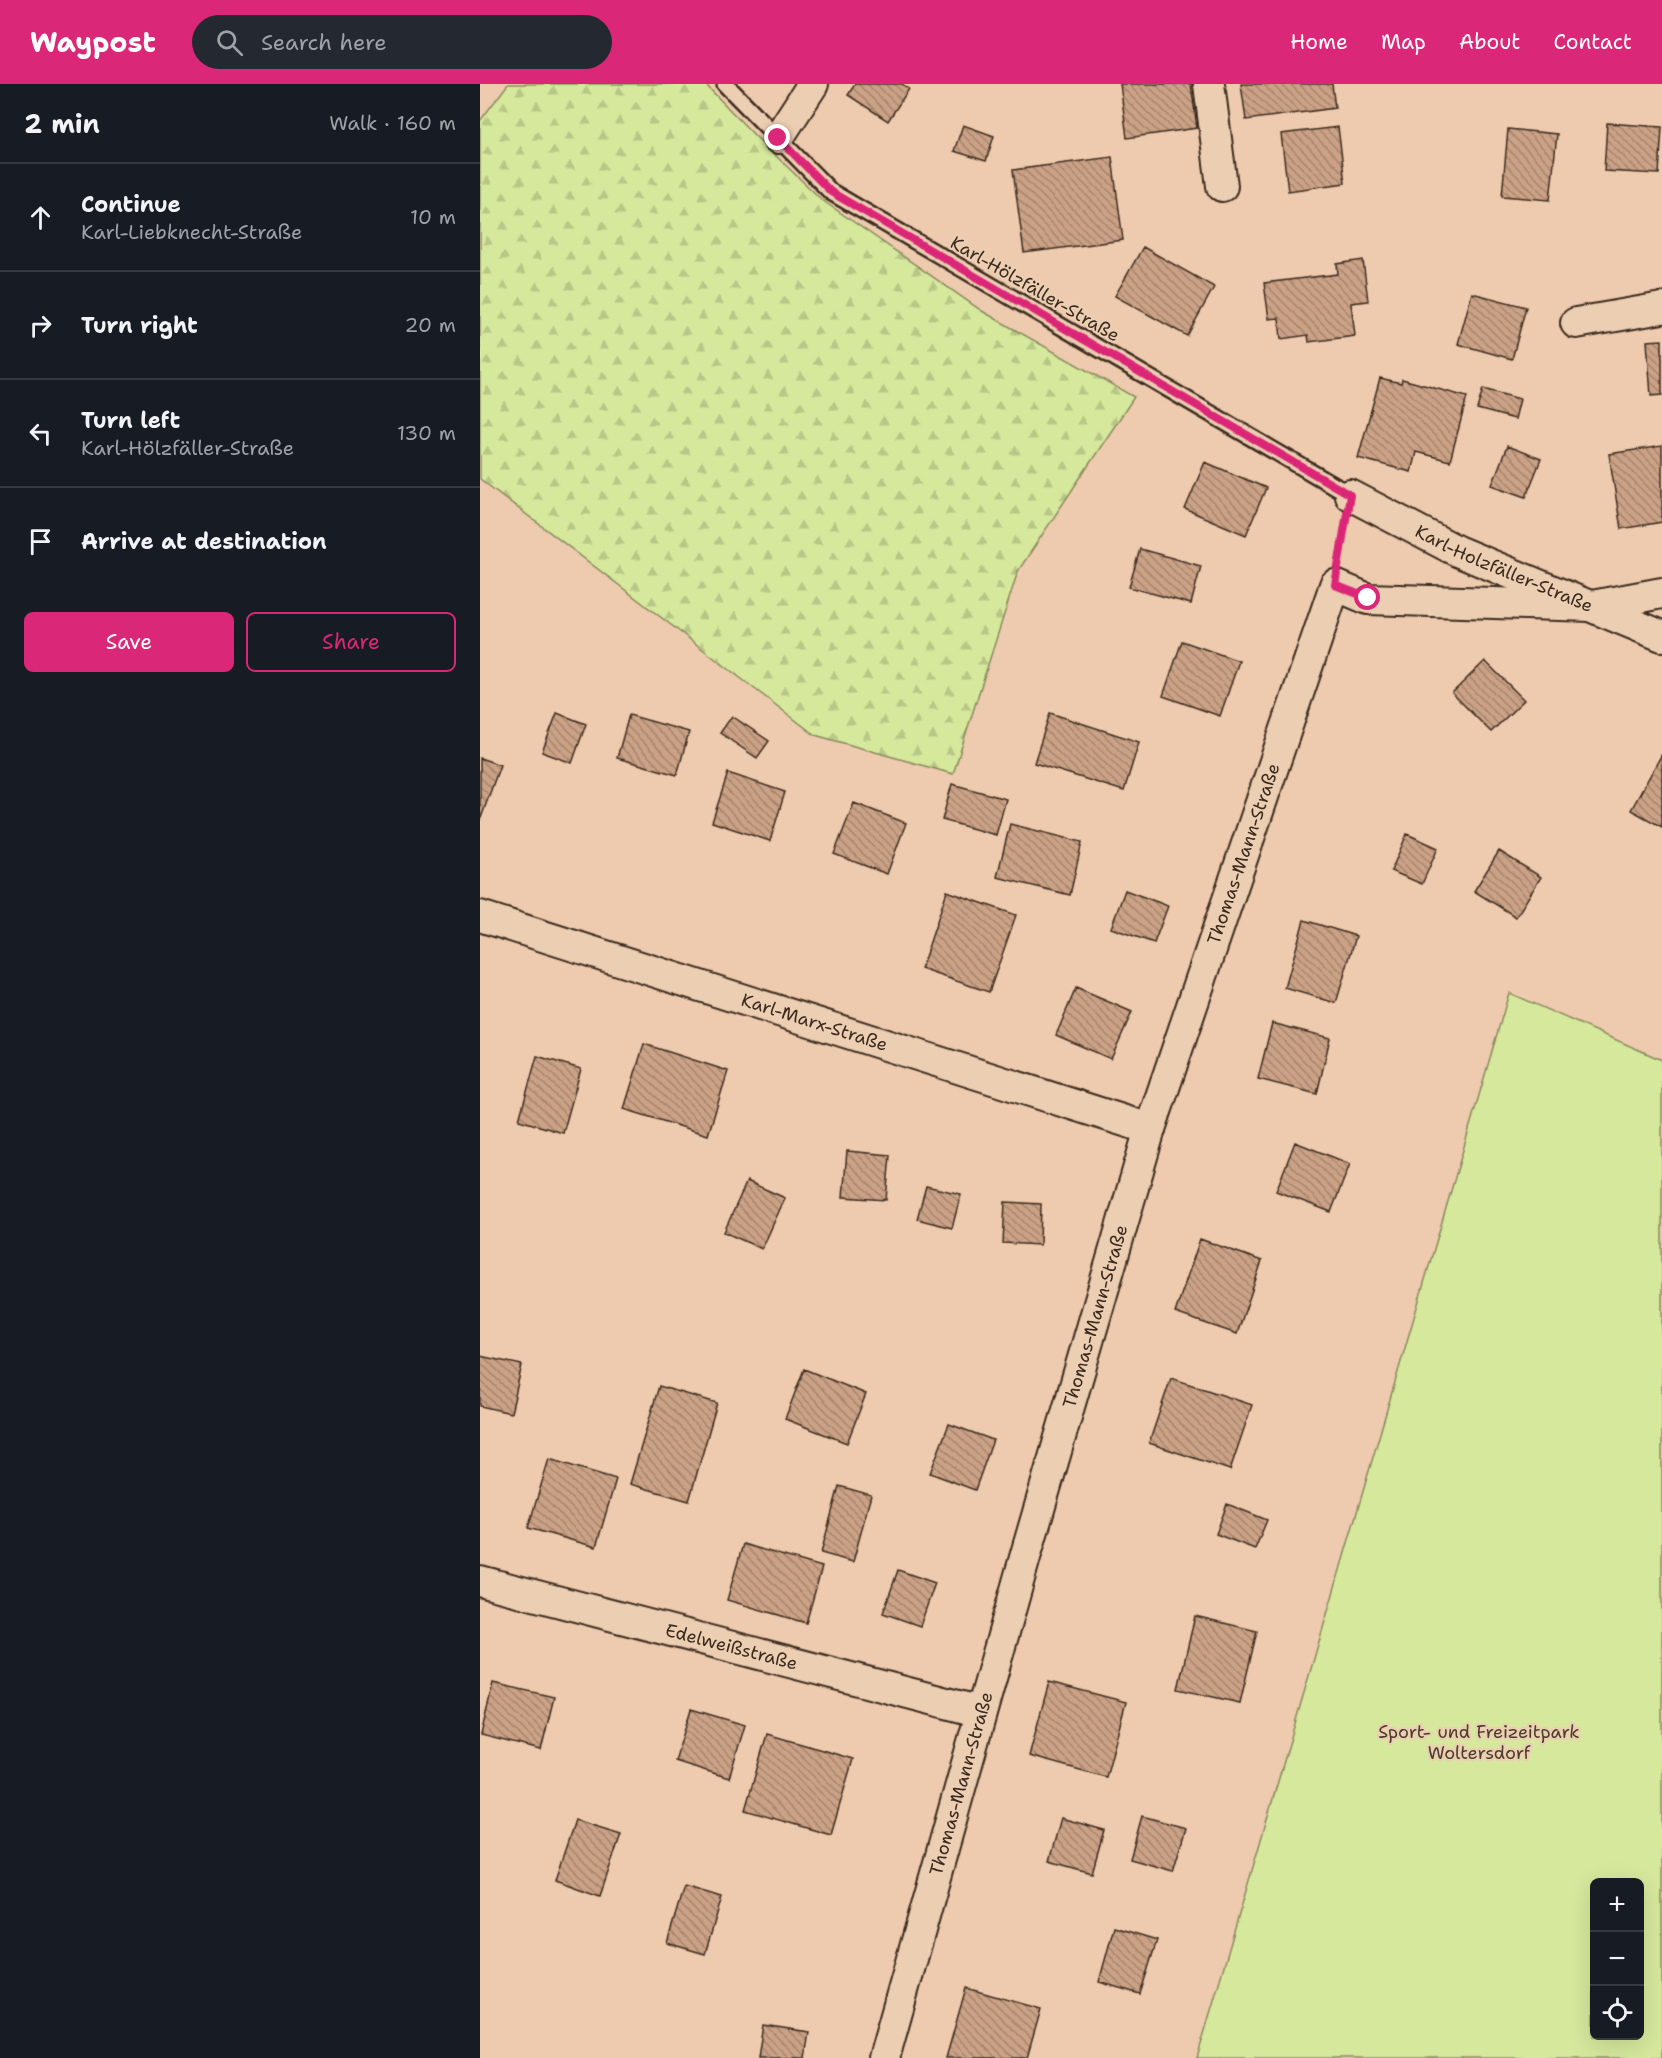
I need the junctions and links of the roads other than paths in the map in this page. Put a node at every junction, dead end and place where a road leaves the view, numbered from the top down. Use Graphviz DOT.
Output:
graph roads {
  1 [pos="725,84"];
  2 [pos="813,84"];
  3 [pos="1209,84"];
  4 [pos="778,138"];
  5 [pos="1222,186"];
  6 [pos="1662,308"];
  7 [pos="1576,323"];
  8 [pos="1350,495"];
  9 [pos="1662,593"];
  10 [pos="1592,606"];
  11 [pos="1662,636"];
  12 [pos="480,916"];
  13 [pos="1150,1129"];
  14 [pos="480,1581"];
  15 [pos="981,1712"];
  16 [pos="884,2058"];
  1 -- 4 [label="lane, Karl-Hölzfäller-Straße"];
  2 -- 4 [label="street"];
  3 -- 5 [label="street"];
  4 -- 8 [label="lane, Karl-Hölzfäller-Straße"];
  6 -- 7 [label="street"];
  8 -- 10 [label="street, Karl-Holzfäller-Straße"];
  9 -- 10 [label="street"];
  10 -- 11 [label="street, Karl-Holzfäller-Straße"];
  10 -- 13 [label="street, Thomas-Mann-Straße"];
  12 -- 13 [label="street, Karl-Marx-Straße"];
  13 -- 15 [label="street, Thomas-Mann-Straße"];
  14 -- 15 [label="street, Edelweißstraße"];
  15 -- 16 [label="street, Thomas-Mann-Straße"];
}
